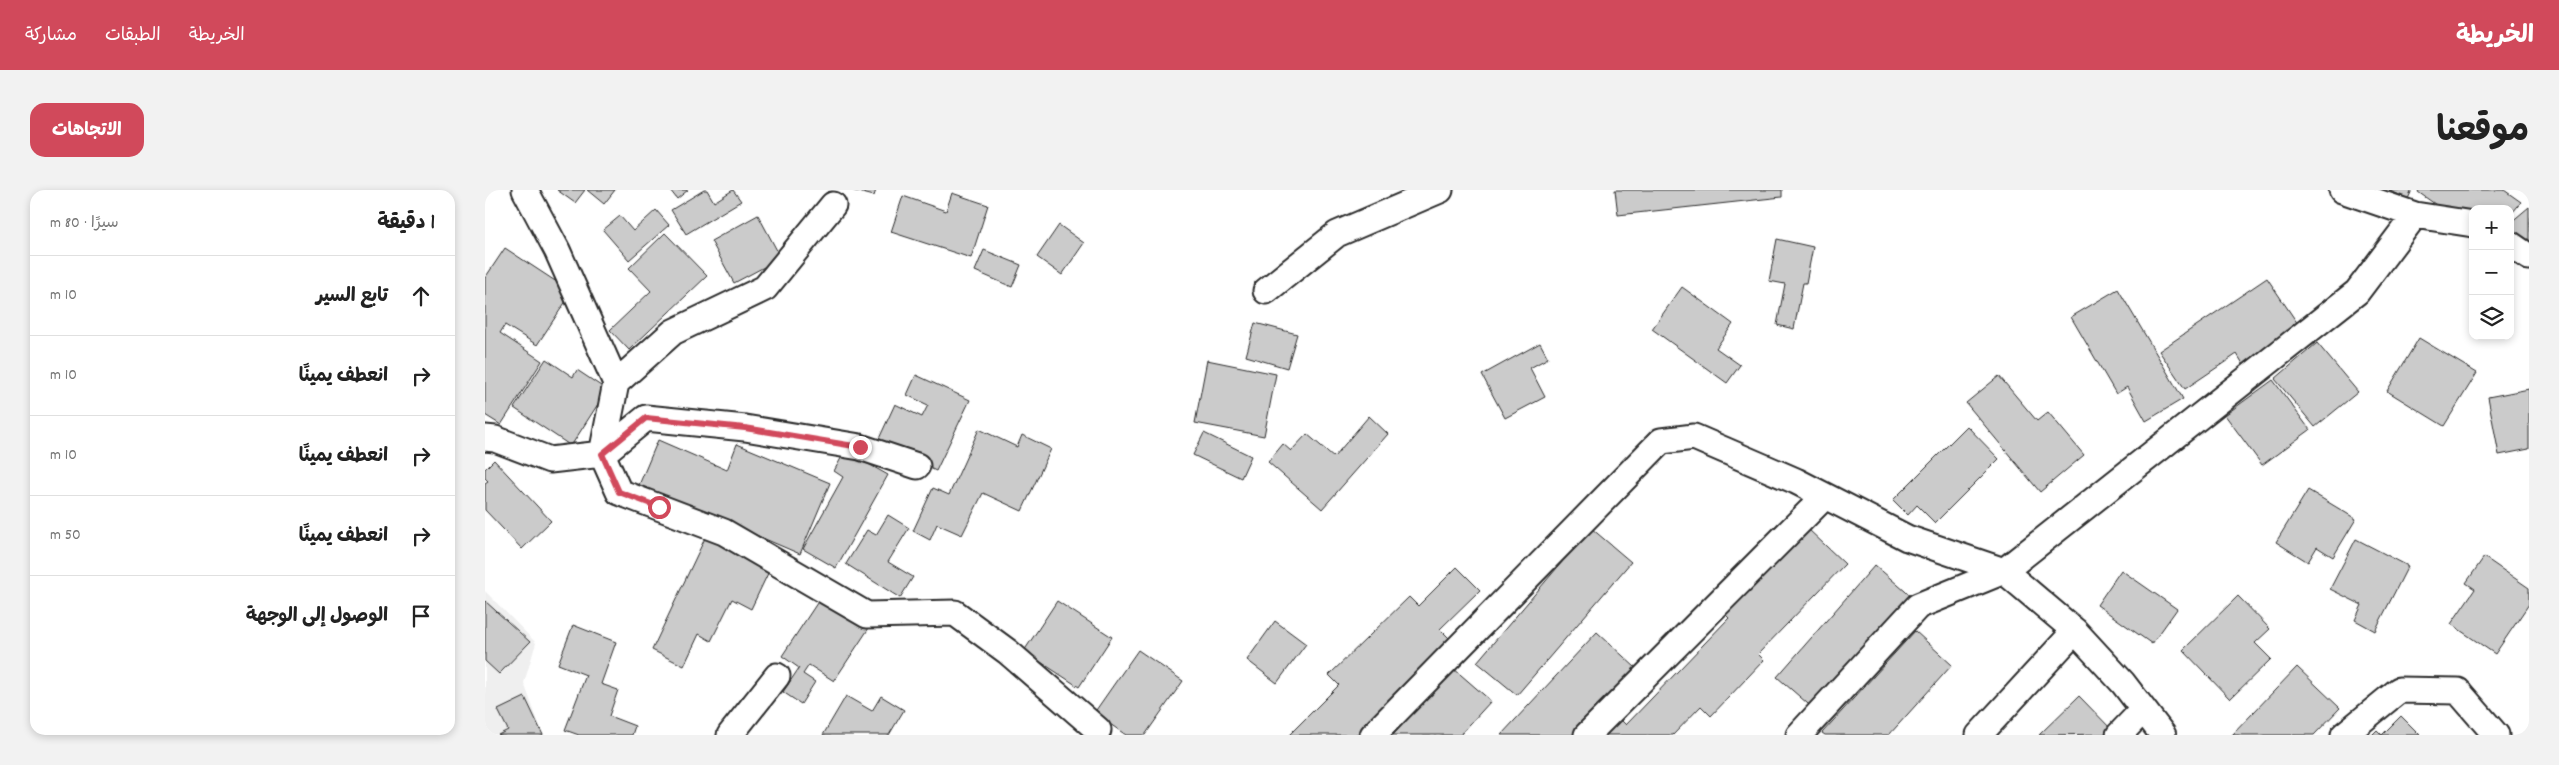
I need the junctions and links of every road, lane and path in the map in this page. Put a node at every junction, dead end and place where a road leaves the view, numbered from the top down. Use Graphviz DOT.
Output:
graph roads {
  1 [pos="525,190"];
  2 [pos="2341,190"];
  3 [pos="1435,191"];
  4 [pos="833,205"];
  5 [pos="2415,215"];
  6 [pos="2469,223"];
  7 [pos="2514,247"];
  8 [pos="2529,257"];
  9 [pos="1266,291"];
  10 [pos="616,383"];
  11 [pos="485,438"];
  12 [pos="602,454"];
  13 [pos="917,466"];
  14 [pos="1825,496"];
  15 [pos="2004,571"];
  16 [pos="2075,631"];
  17 [pos="777,676"];
  18 [pos="2143,710"];
  19 [pos="1098,730"];
  20 [pos="730,735"];
  21 [pos="1373,735"];
  22 [pos="1587,735"];
  23 [pos="1799,735"];
  24 [pos="1979,735"];
  25 [pos="2119,735"];
  26 [pos="2163,735"];
  27 [pos="2344,735"];
  28 [pos="2496,735"];
  1 -- 10 [label="street"];
  2 -- 5 [label="street"];
  3 -- 9 [label="street"];
  4 -- 10 [label="street"];
  5 -- 6 [label="street"];
  5 -- 15 [label="street"];
  7 -- 8 [label="street"];
  10 -- 12 [label="street"];
  11 -- 12 [label="street"];
  12 -- 13 [label="street"];
  12 -- 19 [label="street"];
  14 -- 15 [label="street"];
  14 -- 21 [label="street"];
  14 -- 22 [label="street"];
  15 -- 16 [label="street"];
  15 -- 23 [label="street"];
  16 -- 18 [label="street"];
  16 -- 24 [label="street"];
  17 -- 20 [label="street"];
  18 -- 25 [label="street"];
  18 -- 26 [label="street"];
  27 -- 28 [label="street"];
}
